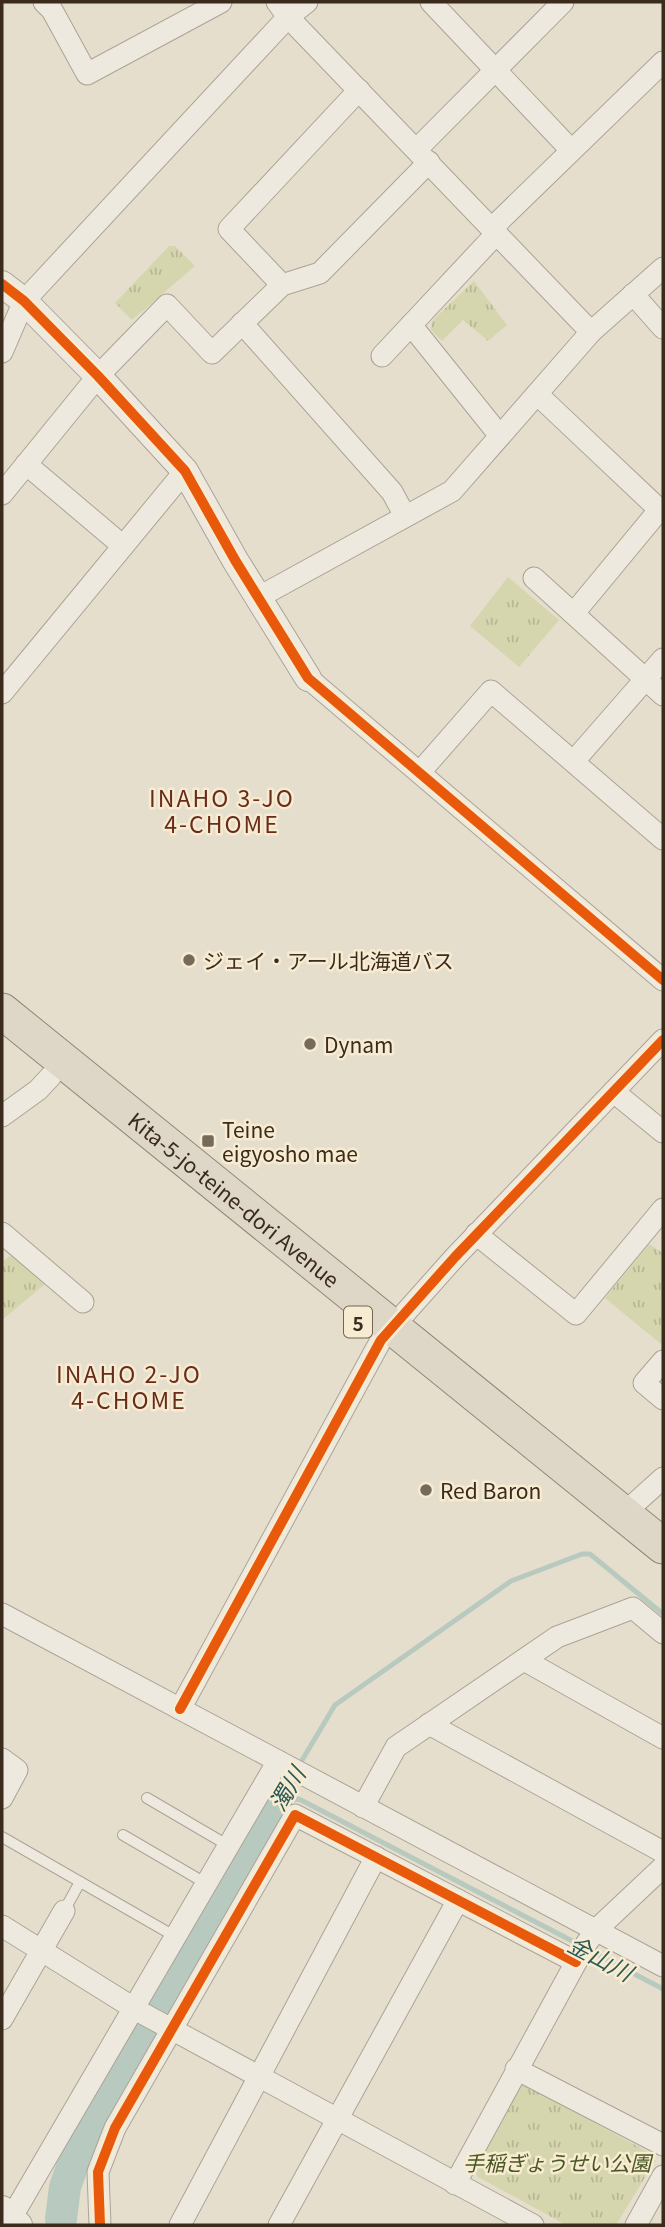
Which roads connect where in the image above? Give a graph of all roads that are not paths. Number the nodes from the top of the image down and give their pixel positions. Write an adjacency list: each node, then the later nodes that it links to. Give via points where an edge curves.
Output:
1 (44, 2): 2 (street, via 87,74)
2 (220, 2)
3 (307, 2): 6 (street)
4 (431, 2): 8 (street)
5 (563, 2): 8 (street)
6 (283, 10): 9 (street); 17 (street)
7 (663, 62): 10 (street)
8 (495, 71): 10 (street); 11 (street)
9 (359, 90): 11 (street); 15 (street, via 229,229)
10 (571, 150): 12 (street)
11 (423, 155): 12 (street); 15 (street, via 320,273)
12 (495, 230): 19 (street); 21 (street)
13 (663, 268): 16 (street)
14 (2, 285): 17 (street)
15 (282, 285): 18 (street)
16 (633, 295): 20 (street); 21 (street)
17 (24, 301): 22 (street); 24 (street)
18 (242, 323): 24 (street, via 212,353 167,305); 31 (street, via 392,492)
19 (411, 325): 23 (street); 26 (street)
20 (663, 328)
21 (592, 332): 25 (street)
22 (2, 352)
23 (382, 356)
24 (98, 376): 27 (street); 28 (street)
25 (537, 394): 26 (street); 30 (street)
26 (500, 436): 31 (street, via 452,491)
27 (26, 464): 29 (street); 32 (street)
28 (185, 471): 32 (street); 34 (street)
29 (2, 494)
30 (662, 511): 35 (street)
31 (405, 516): 34 (street)
32 (123, 545): 39 (street)
33 (534, 578): 35 (street)
34 (259, 597): 37 (street)
35 (574, 613): 38 (street)
36 (663, 659): 38 (street)
37 (309, 678): 42 (street)
38 (646, 679): 40 (street); 41 (street)
39 (2, 693)
40 (663, 695)
41 (574, 761): 42 (street, via 491,691); 43 (street)
42 (420, 772): 44 (street)
43 (663, 839)
44 (663, 980)
45 (2, 1011): 56 (highway, Kita-5-jo-teine-dori Avenue / 5)
46 (2, 1036): 48 (highway, Kita-5-jo-teine-dori Avenue / 5)
47 (663, 1040): 49 (street)
48 (51, 1076): 50 (street); 56 (highway, Kita-5-jo-teine-dori Avenue / 5)
49 (614, 1092): 51 (street); 53 (street)
50 (2, 1116)
51 (663, 1132)
52 (659, 1223): 53 (street, via 576,1314)
53 (477, 1234): 56 (street)
54 (4, 1239): 55 (street)
55 (83, 1302)
56 (386, 1333): 60 (highway, Kita-5-jo-teine-dori Avenue / 5); 62 (highway, Kita-5-jo-teine-dori Avenue / 5); 66 (street)
57 (663, 1361): 58 (street, via 644,1383)
58 (663, 1399)
59 (663, 1478): 60 (street)
60 (623, 1514): 61 (highway, Kita-5-jo-teine-dori Avenue / 5)
61 (663, 1546)
62 (663, 1570)
63 (2, 1614): 66 (street)
64 (663, 1633): 65 (street, via 633,1608 557,1637)
65 (524, 1660): 67 (street); 68 (street)
66 (180, 1709): 70 (street)
67 (429, 1724): 73 (street, via 396,1747); 77 (street)
68 (663, 1738)
69 (2, 1759): 71 (street, via 17,1770)
70 (284, 1764): 73 (street); 76 (street)
71 (2, 1798)
72 (147, 1798): 76 (lane)
73 (363, 1807): 86 (street)
74 (123, 1835): 81 (lane)
75 (2, 1836): 80 (lane)
76 (229, 1846): 81 (street)
77 (663, 1852)
78 (376, 1857): 82 (street); 91 (street, via 295,1815); 93 (street)
79 (663, 1867): 86 (street)
80 (80, 1882): 83 (lane); 85 (lane)
81 (207, 1884): 85 (street)
82 (458, 1900): 86 (street); 94 (street)
83 (64, 1911): 87 (street)
84 (2, 1926): 87 (street)
85 (176, 1937): 89 (street)
86 (584, 1948): 88 (street); 92 (street)
87 (42, 1952): 89 (street); 90 (street)
88 (663, 1966)
89 (137, 2010): 91 (street); 98 (street)
90 (2, 2019)
91 (167, 2026): 93 (street); 99 (street, via 98,2172)
92 (516, 2068): 95 (street); 97 (street)
93 (258, 2076): 94 (street); 100 (street)
94 (338, 2120): 97 (street); 101 (street)
95 (663, 2146)
96 (663, 2176): 103 (street)
97 (455, 2184): 102 (street)
98 (10, 2220)
99 (100, 2225)
100 (180, 2225)
101 (279, 2225)
102 (533, 2225)
103 (636, 2225)

